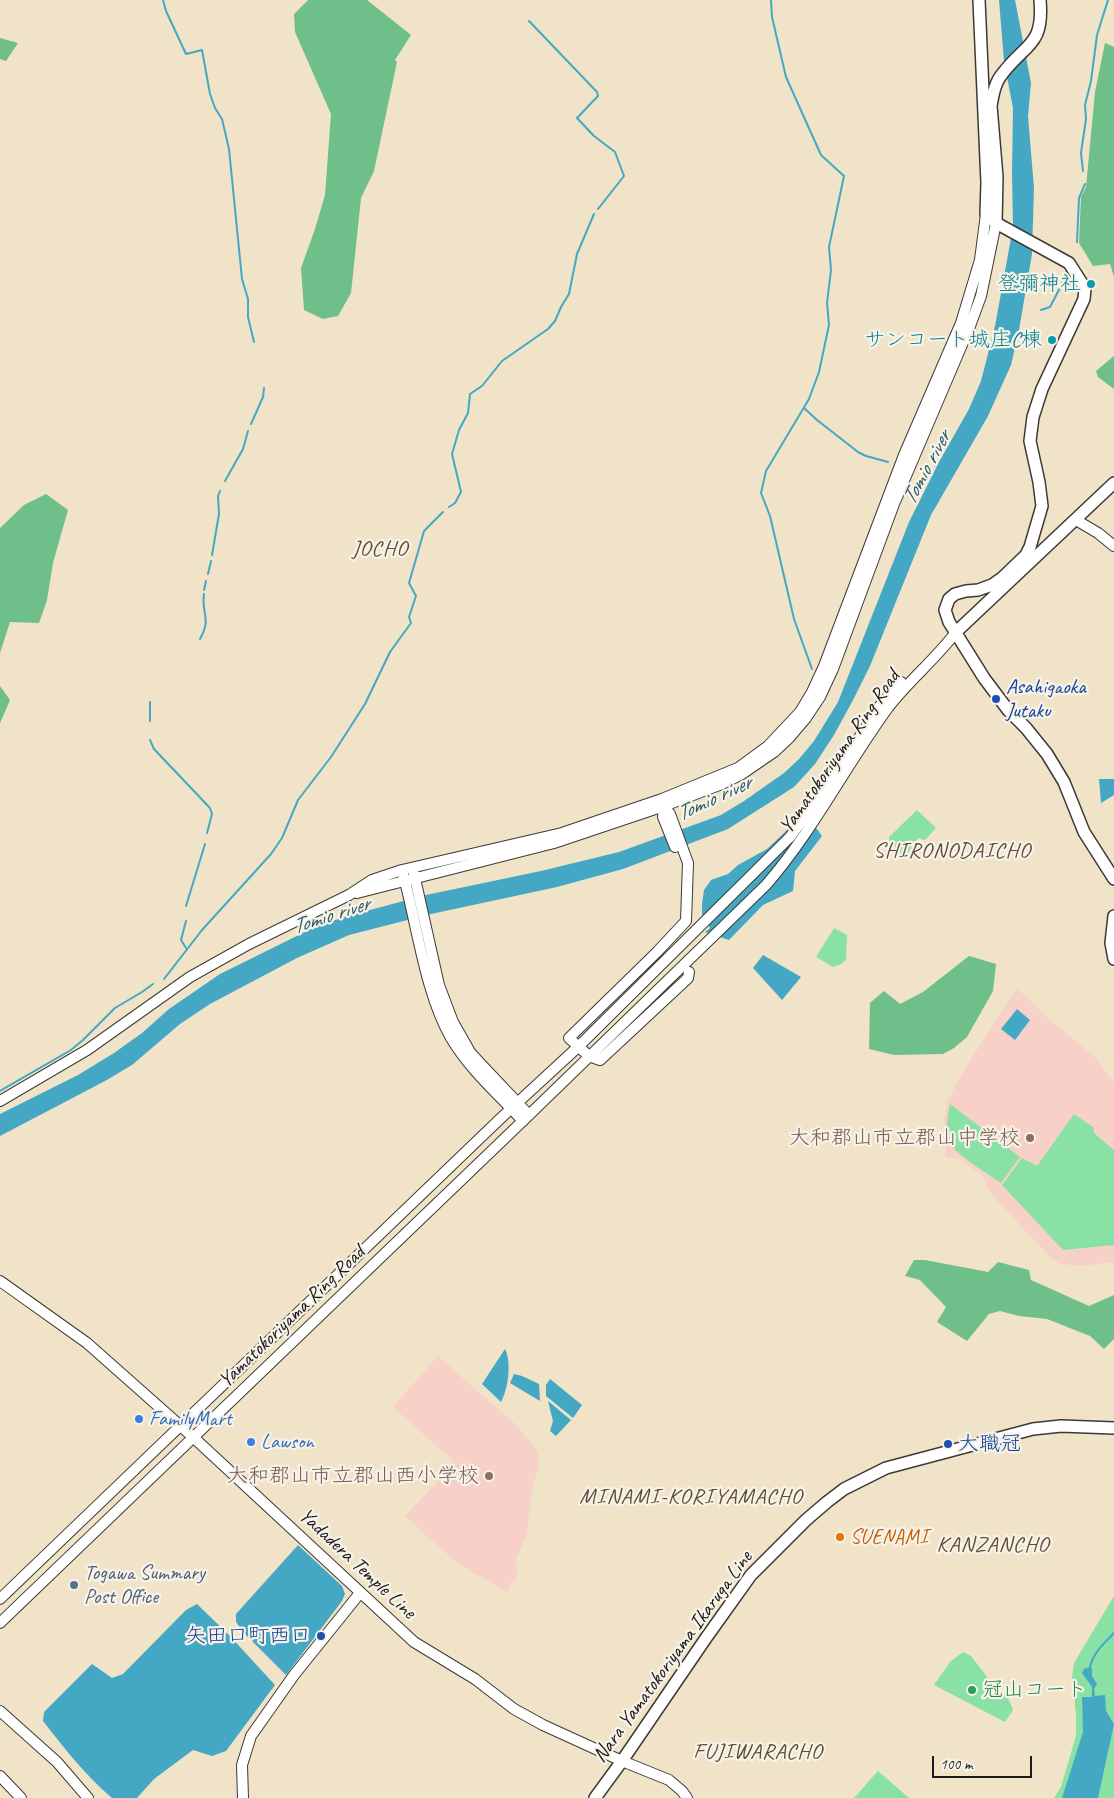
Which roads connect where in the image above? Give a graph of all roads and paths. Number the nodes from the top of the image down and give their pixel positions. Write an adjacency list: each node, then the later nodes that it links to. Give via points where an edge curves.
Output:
1 (979, 0): 3 (main road)
2 (1040, 0): 4 (main road, via 1042,16 1034,41 1003,72 991,106)
3 (986, 214): 4 (main road); 9 (main road, via 980,260 961,323 904,455 812,692 783,732 754,757)
4 (999, 224): 8 (main road, via 1069,263 1085,288 1084,299 1042,389 1033,417 1030,441 1042,506 1026,555 992,585 966,590 949,599 945,610); 9 (main road, via 970,326 898,495 820,696 789,738 758,764)
5 (1114, 484): 6 (main road)
6 (1076, 520): 7 (main road); 8 (main road)
7 (1114, 546)
8 (956, 632): 10 (main road, Yamatokoriyama Ring Road, via 895,699); 12 (main road, via 996,695 1047,754 1064,782 1084,832)
9 (665, 809): 11 (main road, via 562,832); 16 (main road, via 685,863 686,921 665,947 569,1038)
10 (814, 814): 16 (main road, Yamatokoriyama Ring Road); 17 (main road, Yamatokoriyama Ring Road, via 778,870 712,939)
11 (408, 874): 18 (main road, via 372,880 349,896 190,977 87,1050); 19 (main road, via 421,926 430,986 445,1026 473,1069)
12 (1114, 879)
13 (1114, 916): 14 (main road, via 1111,943)
14 (1114, 959)
15 (682, 964): 17 (main road, via 688,978 600,1060)
16 (579, 1046): 17 (main road); 19 (main road, Yamatokoriyama Ring Road)
17 (589, 1056): 20 (main road, Yamatokoriyama Ring Road)
18 (0, 1101)
19 (514, 1105): 20 (main road); 22 (main road, Yamatokoriyama Ring Road)
20 (526, 1118): 24 (main road, Yamatokoriyama Ring Road)
21 (0, 1281): 22 (main road, Yadadera Temple Line, via 88,1343)
22 (180, 1425): 24 (main road, Yadadera Temple Line); 26 (main road, Yamatokoriyama Ring Road)
23 (1114, 1428): 29 (main road, Nara Yamatokoriyama Ikaruga Line, via 1061,1426 1033,1429 886,1468 844,1489 806,1520 752,1574)
24 (193, 1437): 25 (main road, Yadadera Temple Line); 27 (main road, Yamatokoriyama Ring Road)
25 (360, 1593): 29 (main road, Yadadera Temple Line, via 414,1642 475,1679 514,1709); 33 (main road, via 294,1675 251,1736 242,1765)
26 (0, 1599)
27 (0, 1623)
28 (0, 1711): 32 (main road, via 57,1762)
29 (622, 1761): 34 (main road, Nara Yamatokoriyama Ikaruga Line); 35 (main road, Yadadera Temple Line, via 669,1780)
30 (0, 1776): 31 (main road)
31 (21, 1798)
32 (87, 1798)
33 (243, 1798)
34 (595, 1798)
35 (687, 1798)

